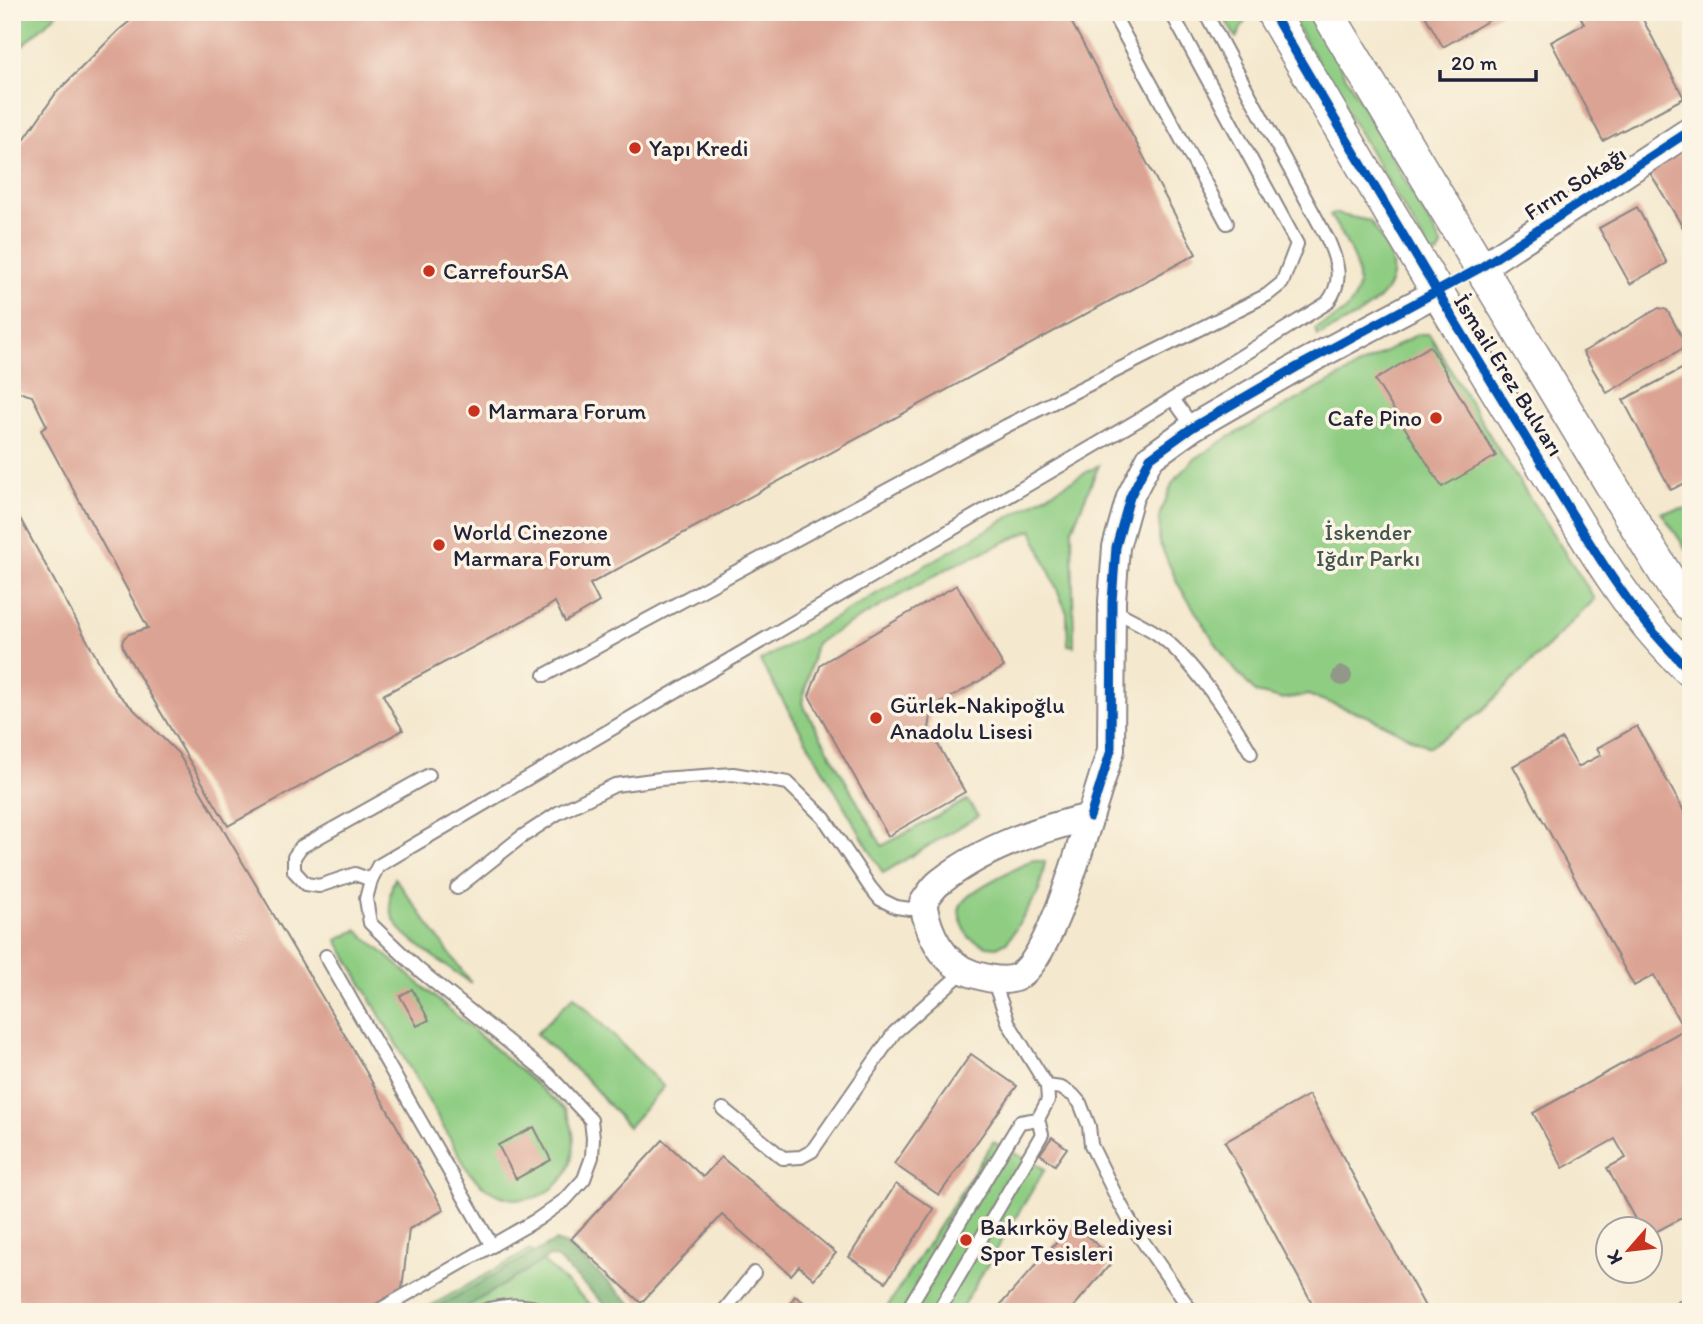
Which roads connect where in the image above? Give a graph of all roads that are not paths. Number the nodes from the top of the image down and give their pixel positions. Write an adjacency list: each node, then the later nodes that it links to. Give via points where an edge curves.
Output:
1 (1112, 12): 7 (lane)
2 (1171, 12): 15 (lane, via 1297,244 1282,284 1006,426)
3 (1205, 12): 10 (lane, via 1328,240 1339,280 1327,303)
4 (1272, 12): 9 (street, İsmail Erez Bulvarı)
5 (1327, 12): 8 (street, İsmail Erez Bulvarı)
6 (1691, 130): 8 (street, Fırın Sokağı)
7 (1227, 223)
8 (1480, 268): 9 (street); 12 (street, İsmail Erez Bulvarı, via 1653,554)
9 (1436, 293): 11 (street); 14 (street, İsmail Erez Bulvarı, via 1625,594 1665,647)
10 (1172, 399): 11 (lane); 19 (lane, via 378,866)
11 (1193, 427): 13 (street, via 1150,458 1130,498 1116,547)
12 (1691, 607)
13 (1112, 609): 16 (lane, via 1157,634 1182,657 1230,717); 18 (street, via 1111,750)
14 (1691, 671)
15 (545, 675)
16 (1251, 754)
17 (429, 775): 19 (lane, via 301,847 294,857 293,871 306,884 319,886 355,874)
18 (1090, 817): 21 (street, via 1053,825 993,849 938,883); 24 (street, via 1041,952 1017,978)
19 (370, 880): 28 (lane, via 366,899 370,923 418,969 548,1074 591,1120 592,1157 584,1179 566,1199)
20 (457, 888): 21 (lane, via 558,813 615,785 733,774 788,783 824,818 880,898 910,909)
21 (923, 903): 23 (street, via 928,928 943,953)
22 (326, 956): 28 (lane)
23 (964, 971): 24 (street); 26 (lane, via 894,1033 812,1151 783,1158)
24 (993, 980): 25 (lane, via 1009,1024)
25 (1047, 1086): 27 (lane, via 1048,1100); 37 (lane, via 1061,1088 1080,1103 1091,1145 1117,1198)
26 (723, 1110)
27 (1038, 1119): 35 (lane, via 1020,1122); 36 (lane, via 1042,1133)
28 (492, 1246): 31 (lane)
29 (754, 1273): 34 (lane)
30 (1691, 1302): 38 (lane)
31 (376, 1312)
32 (479, 1312): 33 (lane, via 507,1305)
33 (546, 1312)
34 (723, 1312)
35 (906, 1312)
36 (938, 1312)
37 (1192, 1312)
38 (1675, 1312)

